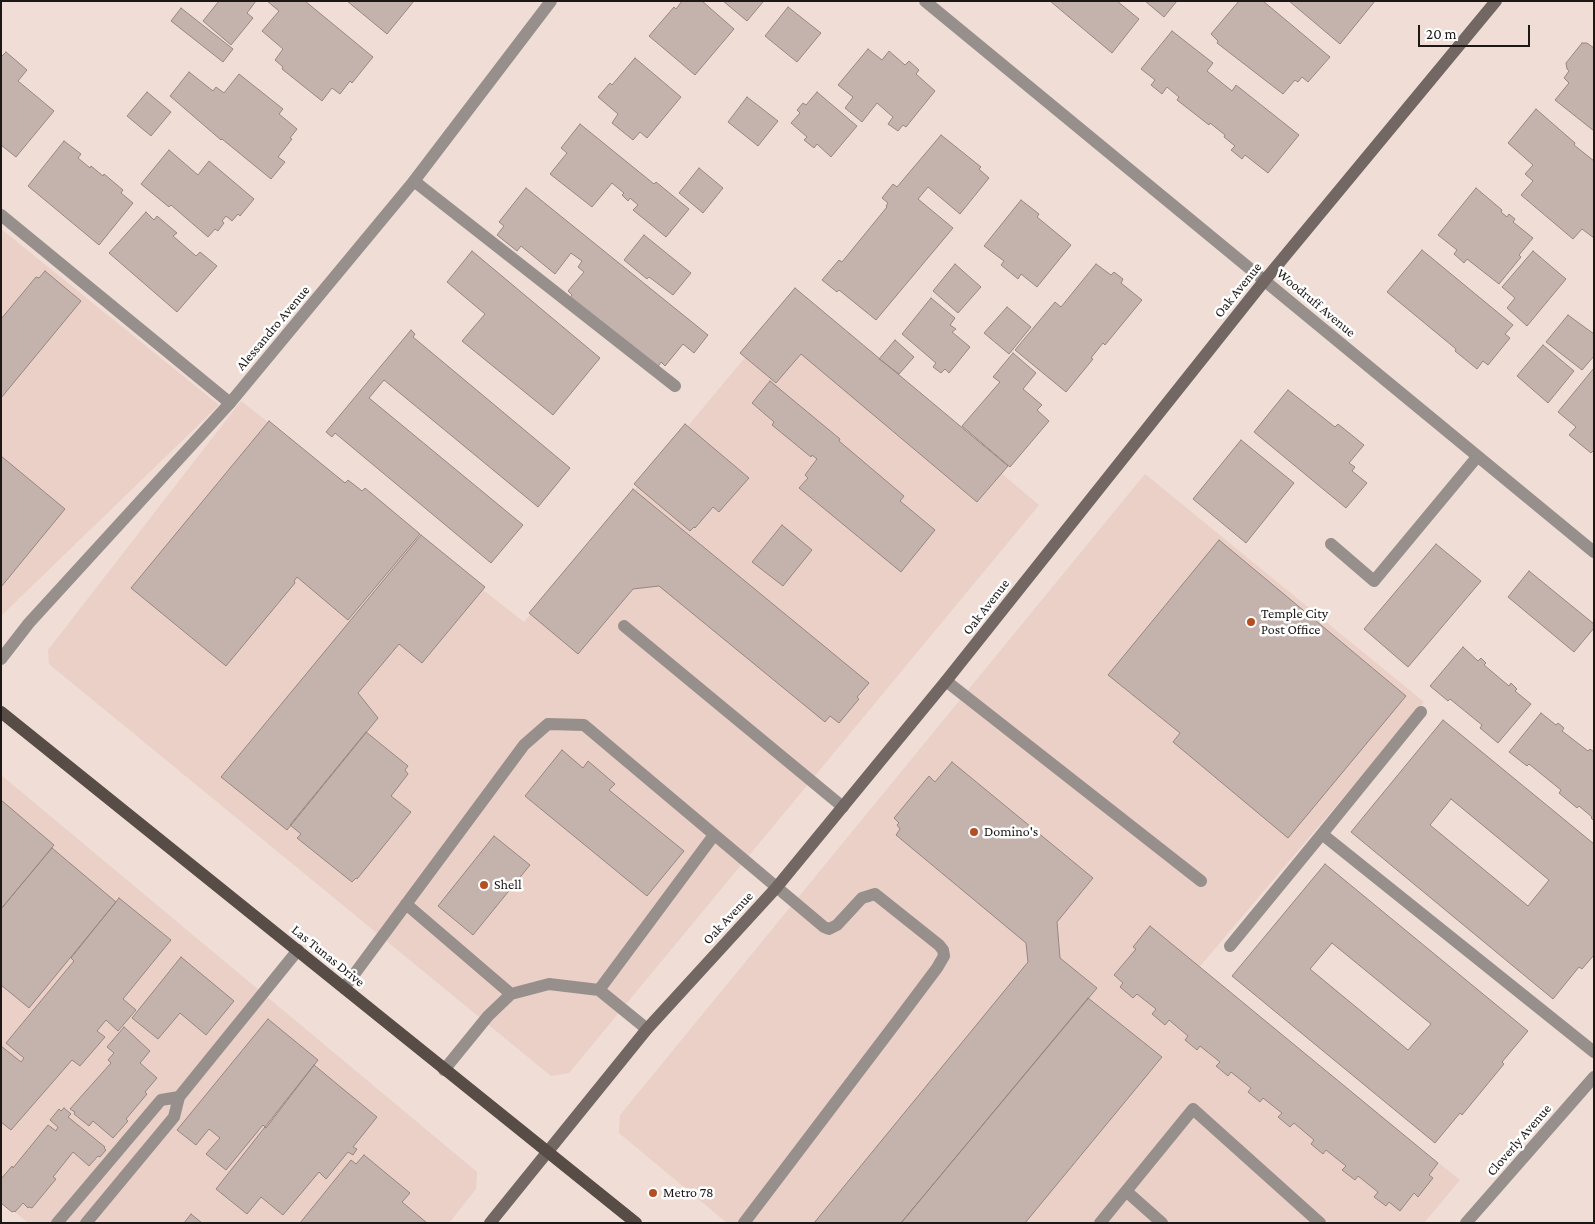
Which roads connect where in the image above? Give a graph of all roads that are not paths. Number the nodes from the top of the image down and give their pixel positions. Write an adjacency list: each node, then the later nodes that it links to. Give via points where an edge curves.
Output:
1 (551, 1): 4 (street, Alessandro Avenue)
2 (925, 1): 6 (street, Woodruff Avenue)
3 (1496, 1): 6 (street, Oak Avenue)
4 (414, 180): 7 (street); 8 (street, Alessandro Avenue)
5 (1, 215): 8 (street)
6 (1265, 280): 9 (street, Woodruff Avenue); 14 (street, Oak Avenue)
7 (676, 386)
8 (230, 403): 13 (street, Alessandro Avenue, via 29,623)
9 (1477, 457): 10 (street, via 1374,581); 11 (street, Woodruff Avenue)
10 (1331, 544)
11 (1594, 552)
12 (624, 626): 17 (street)
13 (1, 660)
14 (946, 681): 17 (street, Oak Avenue); 20 (street)
15 (1, 712): 24 (main road, Las Tunas Drive)
16 (1421, 712): 19 (street)
17 (843, 807): 21 (street, Oak Avenue)
18 (714, 834): 21 (street); 22 (street, via 584,725 548,724 524,744); 26 (street)
19 (1322, 834): 23 (street); 29 (street)
20 (1201, 881)
21 (776, 888): 28 (street, Oak Avenue); 39 (street, via 828,929 837,925 862,898 875,894 939,945 944,956)
22 (406, 904): 25 (street); 27 (street)
23 (1230, 946)
24 (298, 950): 25 (main road, Las Tunas Drive); 32 (street)
25 (344, 988): 30 (main road, Las Tunas Drive)
26 (599, 990): 27 (street, via 549,984); 28 (street)
27 (511, 994): 30 (street, via 488,1016)
28 (647, 1029): 33 (street, Oak Avenue)
29 (1594, 1052)
30 (444, 1070): 33 (main road, Las Tunas Drive)
31 (1594, 1077): 43 (street, Cloverly Avenue)
32 (179, 1097): 35 (street, via 161,1100); 36 (street, via 174,1117)
33 (548, 1151): 37 (street, Oak Avenue); 38 (main road, Las Tunas Drive)
34 (1126, 1191): 40 (street); 41 (street); 42 (street, via 1194,1109)
35 (57, 1223)
36 (86, 1223)
37 (490, 1223)
38 (636, 1223)
39 (744, 1223)
40 (1100, 1223)
41 (1162, 1223)
42 (1320, 1223)
43 (1466, 1223)

